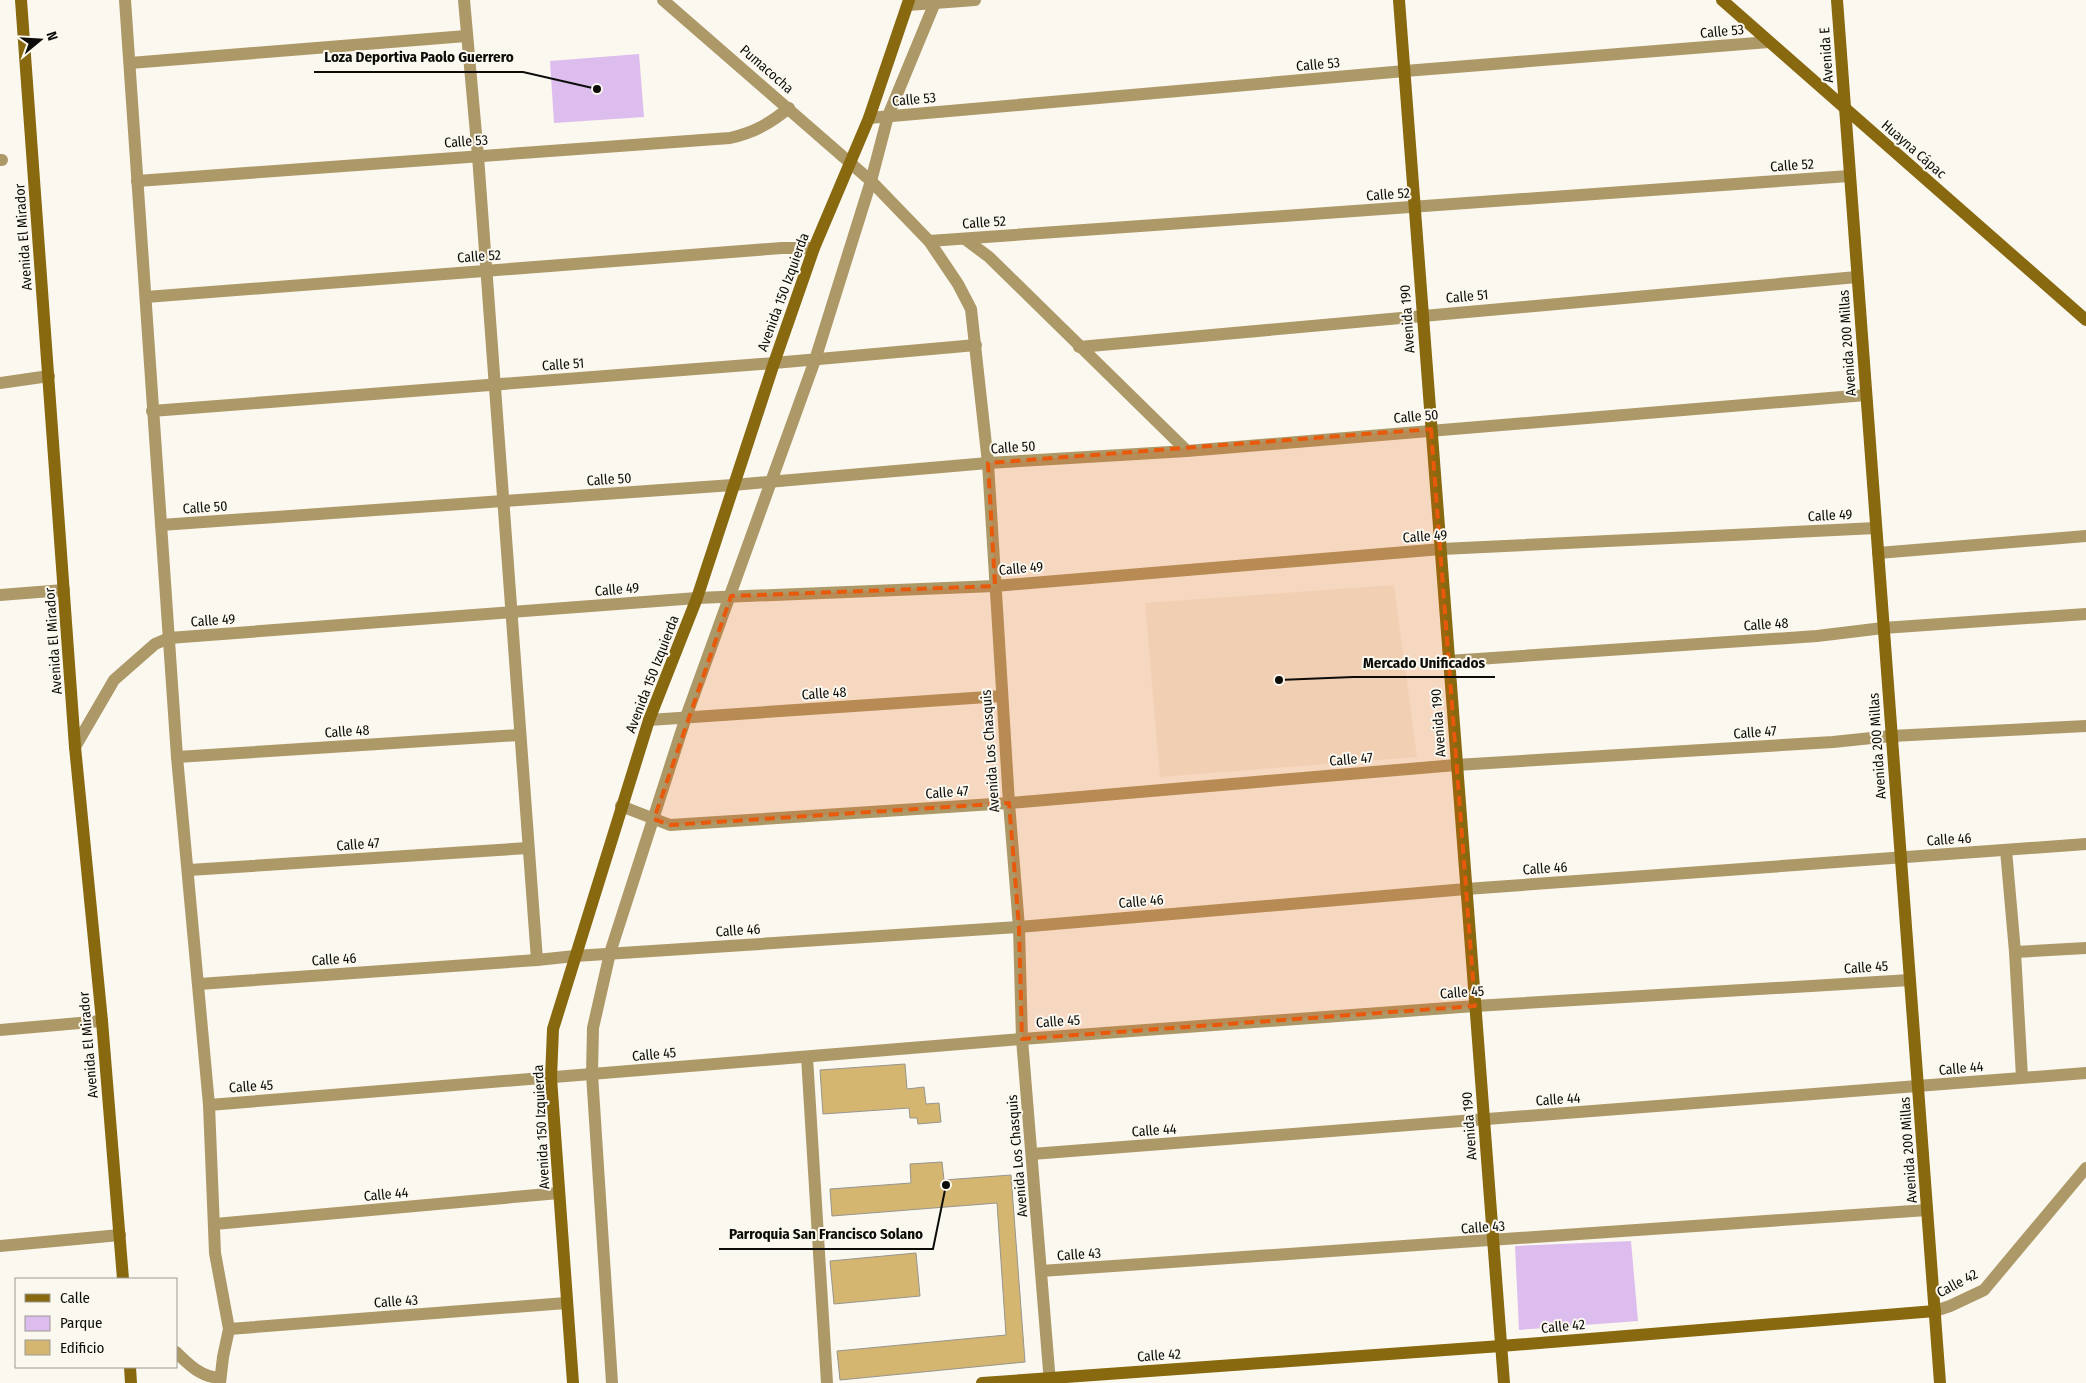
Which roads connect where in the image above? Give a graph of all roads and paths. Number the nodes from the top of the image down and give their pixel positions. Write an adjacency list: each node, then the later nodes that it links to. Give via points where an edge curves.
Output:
1 (21, 0): 37 (street, Avenida El Mirador)
2 (125, 0): 13 (street)
3 (464, 0): 11 (street)
4 (664, 0): 15 (street, Pumacocha)
5 (975, 0): 9 (street)
6 (1399, 0): 14 (street, Avenida 190)
7 (1722, 0): 12 (street, Huayna Cápac)
8 (1837, 0): 16 (street, Avenida E)
9 (935, 1): 10 (street); 17 (street)
10 (908, 2): 18 (street, Avenida 150 Izquierda)
11 (466, 36): 13 (street); 19 (street)
12 (1769, 42): 14 (street, Calle 53); 16 (street, Huayna Cápac)
13 (130, 63): 22 (street)
14 (1405, 72): 17 (street, Calle 53); 24 (street, Avenida 190)
15 (789, 108): 19 (street, Calle 53, via 768,125 730,138); 20 (street, Pumacocha)
16 (1844, 108): 21 (street, Avenida 200 Millas); 32 (street, Huayna Cápac)
17 (888, 116): 18 (street, Calle 53); 23 (street)
18 (869, 118): 20 (street, Avenida 150 Izquierda)
19 (478, 156): 22 (street, Calle 53); 28 (street)
20 (851, 161): 23 (street, Avenida Los Chasquis); 27 (street, Avenida 150 Izquierda)
21 (1849, 176): 24 (street, Calle 52); 29 (street, Avenida 200 Millas)
22 (137, 181): 30 (street)
23 (872, 181): 26 (street, Avenida Los Chasquis); 35 (street)
24 (1414, 207): 25 (street, Calle 52); 31 (street, Avenida 190)
25 (965, 238): 26 (street, Calle 52); 34 (street, via 989,257)
26 (929, 241): 33 (street, Avenida Los Chasquis, via 971,309)
27 (814, 248): 28 (street, Calle 52); 36 (street, Avenida 150 Izquierda)
28 (486, 270): 30 (street, Calle 52); 39 (street)
29 (1857, 277): 31 (street, Calle 51); 40 (street, Avenida 200 Millas)
30 (146, 297): 41 (street)
31 (1422, 315): 34 (street, Calle 51); 42 (street, Avenida 190)
32 (2086, 320)
33 (976, 346): 35 (street, Calle 51); 44 (street, Avenida Los Chasquis)
34 (1080, 347): 43 (street)
35 (815, 360): 36 (street, Calle 51); 45 (street)
36 (774, 363): 39 (street, Calle 51); 46 (street, Avenida 150 Izquierda)
37 (48, 376): 38 (street); 54 (street, Avenida El Mirador)
38 (0, 382)
39 (494, 385): 41 (street, Calle 51); 47 (street)
40 (1866, 395): 42 (street, Calle 50); 49 (street, Avenida 200 Millas)
41 (152, 411): 48 (street)
42 (1431, 430): 43 (street, Calle 50); 51 (street, Avenida 190)
43 (1187, 451): 44 (street, Calle 50)
44 (988, 463): 45 (street, Calle 50); 53 (street, Avenida Los Chasquis)
45 (772, 482): 46 (street, Calle 50); 56 (street)
46 (733, 485): 47 (street, Calle 50); 57 (street, Avenida 150 Izquierda)
47 (503, 502): 48 (street, Calle 50); 58 (street)
48 (161, 526): 61 (street)
49 (1876, 528): 51 (street, Calle 49); 52 (street, Avenida 200 Millas)
50 (2086, 536): 52 (street)
51 (1442, 549): 53 (street, Calle 49); 62 (street, Avenida 190)
52 (1878, 553): 60 (street, Avenida 200 Millas)
53 (995, 586): 56 (street, Calle 49); 63 (street, Avenida Los Chasquis)
54 (64, 590): 55 (street); 69 (street, Avenida El Mirador)
55 (0, 595)
56 (731, 596): 57 (street, Calle 49); 64 (street)
57 (697, 598): 58 (street, Calle 49); 65 (street, Avenida 150 Izquierda)
58 (511, 613): 61 (street, Calle 49); 67 (street)
59 (2086, 614): 60 (street, Calle 48)
60 (1883, 628): 62 (street, Calle 48, via 1817,636); 68 (street, Avenida 200 Millas)
61 (169, 638): 69 (street, via 155,644 114,680); 70 (street)
62 (1448, 661): 71 (street, Avenida 190)
63 (1002, 696): 64 (street, Calle 48); 72 (street, Avenida Los Chasquis)
64 (686, 717): 65 (street, Calle 48); 74 (street)
65 (649, 720): 73 (street, Avenida 150 Izquierda)
66 (2086, 726): 68 (street, Calle 47)
67 (519, 735): 70 (street, Calle 48); 76 (street)
68 (1892, 736): 71 (street, Calle 47); 78 (street, Avenida 200 Millas)
69 (75, 748): 90 (street, Avenida El Mirador)
70 (177, 757): 79 (street)
71 (1456, 765): 72 (street, Calle 47); 80 (street, Avenida 190)
72 (1008, 803): 74 (street, Calle 47, via 670,825); 81 (street, Avenida Los Chasquis)
73 (621, 806): 74 (street, Calle 47); 85 (street, Avenida 150 Izquierda)
74 (654, 819): 84 (street)
75 (2086, 844): 77 (street, Calle 46)
76 (528, 848): 79 (street, Calle 47); 86 (street)
77 (2006, 850): 78 (street, Calle 46); 83 (street)
78 (1901, 858): 80 (street, Calle 46); 87 (street, Avenida 200 Millas)
79 (189, 870): 88 (street)
80 (1466, 889): 81 (street, Calle 46); 89 (street, Avenida 190)
81 (1019, 927): 84 (street, Calle 46); 92 (street, Avenida Los Chasquis)
82 (2086, 948): 83 (street)
83 (2015, 952): 97 (street)
84 (610, 953): 85 (street, Calle 46); 95 (street, via 593,1028)
85 (575, 956): 86 (street, Calle 46); 96 (street, Avenida 150 Izquierda, via 553,1028)
86 (537, 960): 88 (street, Calle 46)
87 (1910, 980): 89 (street, Calle 45); 98 (street, Avenida 200 Millas)
88 (199, 984): 99 (street)
89 (1475, 1006): 92 (street, Calle 45); 100 (street, Avenida 190)
90 (102, 1021): 91 (street); 106 (street, Avenida El Mirador)
91 (0, 1030)
92 (1022, 1039): 93 (street, Calle 45); 101 (street, Avenida Los Chasquis)
93 (807, 1057): 95 (street, Calle 45); 122 (street)
94 (2086, 1073): 97 (street, Calle 44)
95 (592, 1074): 96 (street, Calle 45); 121 (street)
96 (550, 1078): 99 (street, Calle 45); 103 (street, Avenida 150 Izquierda)
97 (2022, 1078): 98 (street, Calle 44)
98 (1918, 1086): 100 (street, Calle 44); 104 (street, Avenida 200 Millas)
99 (209, 1105): 105 (street)
100 (1483, 1120): 101 (street, Calle 44); 107 (street, Avenida 190)
101 (1032, 1154): 109 (street, Avenida Los Chasquis)
102 (2086, 1168): 112 (street, Calle 42, via 1984,1290)
103 (559, 1194): 105 (street, Calle 44); 111 (street, Avenida 150 Izquierda)
104 (1927, 1210): 107 (street, Calle 43); 112 (street, Avenida 200 Millas)
105 (215, 1224): 113 (street, via 215,1253)
106 (120, 1235): 108 (street); 110 (street, Avenida El Mirador)
107 (1493, 1241): 109 (street, Calle 43); 114 (street, Avenida 190)
108 (0, 1246)
109 (1041, 1271): 118 (street, Avenida Los Chasquis)
110 (124, 1278)
111 (566, 1303): 113 (street, Calle 43); 120 (street, Avenida 150 Izquierda)
112 (1935, 1311): 114 (street, Calle 42); 125 (street, Avenida 200 Millas)
113 (229, 1330): 117 (street)
114 (1501, 1346): 118 (street, Calle 42); 124 (street, Avenida 190)
115 (178, 1354): 117 (street, via 201,1373)
116 (130, 1368): 119 (street)
117 (220, 1381)
118 (1050, 1381): 123 (street, Calle 42)
119 (131, 1383)
120 (573, 1383)
121 (612, 1383)
122 (827, 1383)
123 (982, 1383)
124 (1504, 1383)
125 (1940, 1383)

